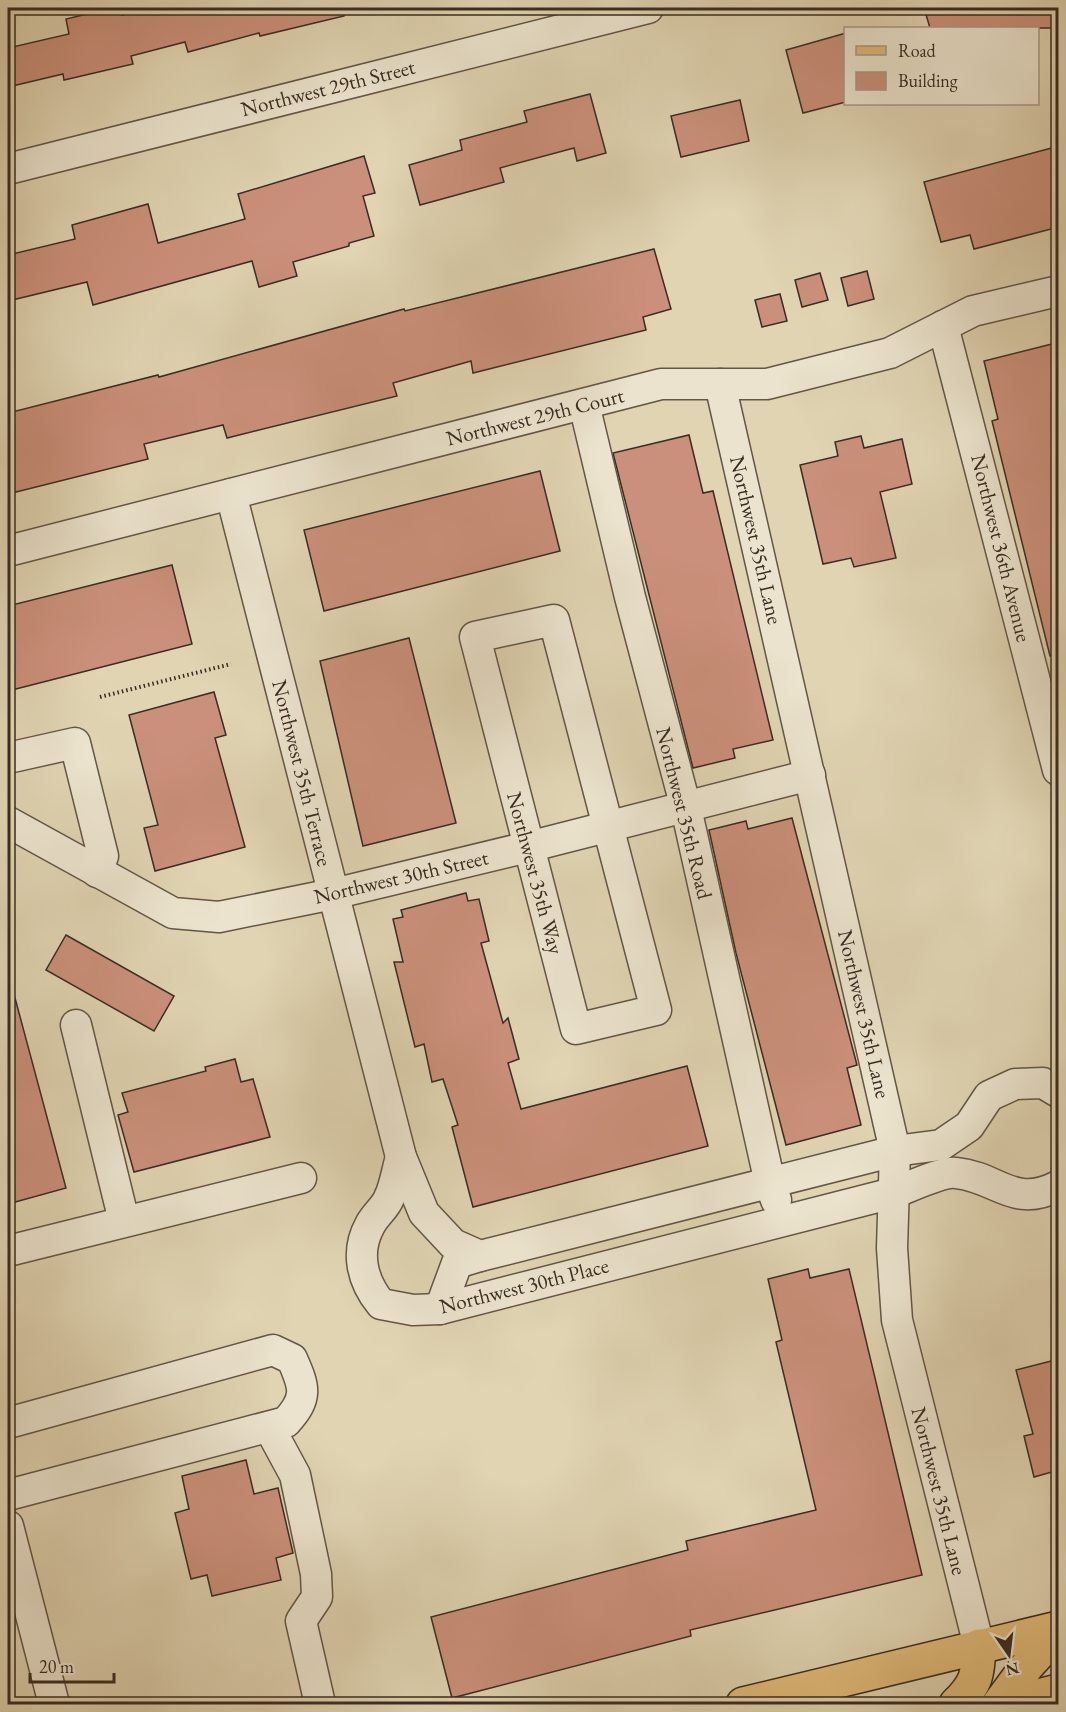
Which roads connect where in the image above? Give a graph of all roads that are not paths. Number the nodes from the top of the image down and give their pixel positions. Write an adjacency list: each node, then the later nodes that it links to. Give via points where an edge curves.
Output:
1 (630, 10): 2 (street, Northwest 29th Street)
2 (8, 169)
3 (1059, 291): 4 (street, Northwest 29th Court, via 973,311)
4 (943, 326): 5 (street, Northwest 29th Court, via 890,353 767,384); 9 (street, Northwest 36th Avenue)
5 (720, 384): 6 (street, Northwest 29th Court, via 661,384); 12 (street, Northwest 35th Lane)
6 (584, 404): 7 (street, Northwest 29th Court); 13 (street, Northwest 35th Road, via 638,631)
7 (231, 494): 8 (street, Northwest 29th Court); 18 (street, Northwest 35th Terrace)
8 (8, 551)
9 (1052, 716): 11 (street, Northwest 36th Avenue)
10 (8, 758): 17 (street, via 75,744 103,856)
11 (1059, 770)
12 (810, 775): 13 (street, Northwest 30th Street); 21 (street, Northwest 35th Lane)
13 (686, 808): 15 (street, Northwest 30th Street); 24 (street, Northwest 35th Road)
14 (8, 822): 17 (street, Northwest 30th Street)
15 (607, 827): 16 (street, Northwest 30th Street); 16 (street, Northwest 35th Way, via 656,1010 576,1029); 16 (street, Northwest 35th Way, via 554,620 475,638)
16 (528, 847): 18 (street, Northwest 30th Street)
17 (97, 872): 18 (street, Northwest 30th Street, via 173,913 219,917)
18 (333, 894): 22 (street, Northwest 35th Terrace)
19 (76, 1025): 27 (street)
20 (1059, 1092): 21 (street, Northwest 30th Place, via 1043,1083 1015,1084 989,1096 969,1126 941,1145)
21 (895, 1151): 24 (street, Northwest 30th Place); 26 (street, Northwest 35th Lane)
22 (401, 1157): 30 (street, Northwest 30th Place, via 424,1213 453,1244); 31 (street, Northwest 30th Place, via 389,1199 370,1224 362,1244 367,1287 381,1304 413,1310)
23 (301, 1178): 27 (street)
24 (770, 1183): 28 (street, Northwest 35th Road); 30 (street, Northwest 30th Place)
25 (1059, 1186): 26 (street, Northwest 30th Place, via 1041,1195 1018,1194 953,1172)
26 (893, 1193): 28 (street, Northwest 30th Place); 39 (street, Northwest 35th Lane, via 891,1248 897,1320)
27 (124, 1221): 29 (street)
28 (784, 1221): 31 (street, Northwest 30th Place)
29 (8, 1251)
30 (480, 1256): 31 (street, via 457,1263)
31 (440, 1309)
32 (8, 1423): 33 (street, via 273,1350 292,1359 303,1382 301,1406 286,1422)
33 (269, 1427): 34 (street); 41 (street, via 295,1475 316,1575 316,1598 301,1621)
34 (8, 1494)
35 (8, 1526): 36 (street)
36 (12, 1564): 37 (street)
37 (16, 1594): 40 (street)
38 (1059, 1630): 39 (main road); 44 (main road)
39 (979, 1646): 42 (main road); 43 (main road, via 977,1677)
40 (54, 1704)
41 (320, 1704)
42 (743, 1704)
43 (956, 1704)
44 (999, 1704)

